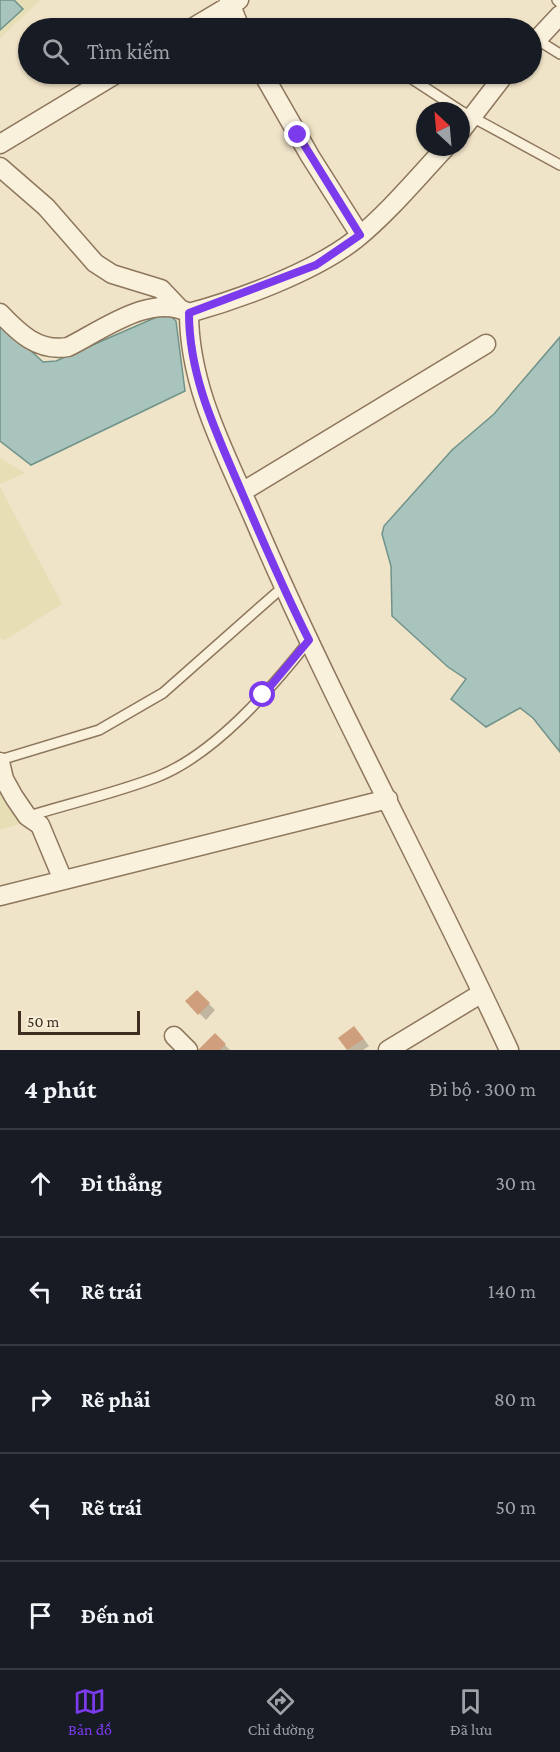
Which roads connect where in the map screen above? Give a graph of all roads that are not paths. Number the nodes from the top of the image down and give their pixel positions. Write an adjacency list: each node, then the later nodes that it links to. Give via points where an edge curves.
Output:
1 (233, 2): 3 (street); 4 (street)
2 (560, 15): 5 (street)
3 (208, 18)
4 (237, 18)
5 (542, 34)
6 (542, 46): 7 (lane)
7 (560, 54)
8 (97, 84): 15 (street)
9 (269, 84): 19 (street)
10 (419, 84): 12 (lane)
11 (495, 84): 13 (street)
12 (442, 102)
13 (470, 111)
14 (470, 121): 17 (lane)
15 (0, 144)
16 (437, 156): 19 (street)
17 (560, 165)
18 (0, 167): 20 (street, via 46,207 95,263 112,274 161,289)
19 (360, 235): 20 (street, via 316,265)
20 (184, 310): 21 (street, via 160,307 136,313 68,347 56,349 38,345 15,330); 23 (street, via 203,402)
21 (0, 313)
22 (486, 344): 23 (street)
23 (242, 492): 24 (street)
24 (283, 587): 25 (street); 26 (lane, via 163,693 99,730)
25 (309, 640): 27 (street); 28 (lane, via 274,684 201,752 157,777)
26 (0, 761): 28 (street, via 4,780)
27 (388, 799): 29 (street); 31 (street)
28 (27, 816): 29 (street, via 40,825)
29 (63, 880): 30 (street)
30 (0, 896)
31 (483, 993): 34 (street); 35 (street)
32 (174, 1036): 33 (street)
33 (188, 1050)
34 (388, 1050)
35 (508, 1050)

